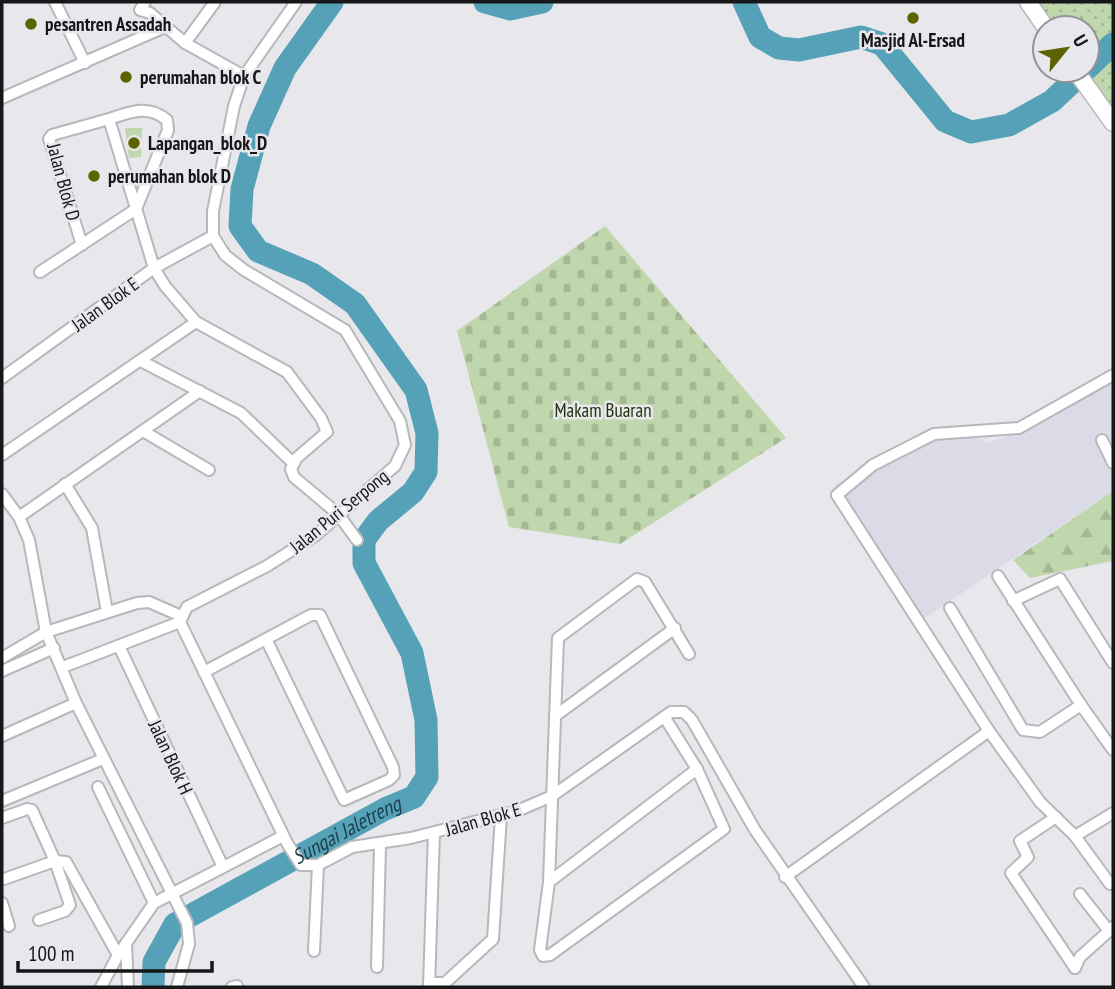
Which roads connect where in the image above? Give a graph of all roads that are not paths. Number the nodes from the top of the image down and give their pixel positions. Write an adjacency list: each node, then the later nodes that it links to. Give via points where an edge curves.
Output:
1 (55, 2): 7 (street)
2 (145, 2): 5 (street, via 140,10)
3 (215, 2): 6 (street)
4 (296, 2): 8 (street)
5 (165, 27): 6 (street); 7 (street)
6 (185, 43): 8 (street)
7 (85, 63): 10 (street)
8 (244, 76): 14 (street, via 213,211)
9 (1085, 84): 12 (main road)
10 (2, 98)
11 (109, 118): 13 (street); 13 (street, via 152,110 167,120 168,130); 15 (street, Jalan Blok D, via 49,139)
12 (1111, 119)
13 (136, 209): 15 (street); 16 (street)
14 (213, 236): 16 (street, Jalan Blok E); 31 (street, Jalan Puri Serpong, via 225,255 244,270 345,330 402,427 404,445 395,466)
15 (82, 245): 17 (street)
16 (154, 268): 18 (street); 21 (street, Jalan Blok E)
17 (40, 272)
18 (196, 322): 19 (street); 26 (street, via 287,372 326,427 323,438)
19 (141, 362): 22 (street); 25 (street)
20 (1113, 375): 54 (street, via 1019,428 934,434 873,465 838,491 838,498)
21 (2, 378)
22 (200, 391): 23 (street); 26 (street, via 241,413 289,461)
23 (142, 431): 28 (street); 29 (street)
24 (1102, 440): 27 (street)
25 (2, 455)
26 (295, 461): 31 (street, via 294,477)
27 (1113, 463)
28 (209, 470)
29 (65, 484): 32 (street); 37 (street, via 92,528)
30 (2, 495): 32 (street)
31 (338, 514): 33 (street); 38 (street, Jalan Puri Serpong, via 267,566 187,607)
32 (19, 517): 40 (street, via 32,550)
33 (357, 540)
34 (998, 576): 35 (street)
35 (1013, 600): 46 (street, via 1060,579); 51 (street)
36 (950, 608): 51 (street, via 1023,730 1040,732)
37 (107, 612): 38 (street, via 149,602); 40 (street)
38 (181, 619): 42 (street); 49 (street)
39 (675, 628): 44 (street); 52 (street); 52 (street, via 645,582 634,580 558,638)
40 (46, 632): 43 (street); 45 (street)
41 (267, 641): 41 (street, via 344,800 389,780 394,773 325,620 315,614); 49 (street)
42 (119, 646): 47 (street); 72 (street, Jalan Blok H)
43 (54, 648): 47 (street); 48 (street)
44 (690, 654)
45 (2, 658)
46 (1113, 663)
47 (64, 667): 50 (street)
48 (2, 671)
49 (204, 672): 68 (street)
50 (76, 703): 55 (street); 57 (street)
51 (1081, 705): 56 (street)
52 (555, 716): 60 (street)
53 (665, 718): 58 (street); 60 (street, Jalan Blok E); 73 (street, Jalan Blok E, via 677,711 692,720)
54 (989, 731): 64 (street); 73 (street)
55 (2, 736)
56 (1113, 750)
57 (103, 759): 61 (street); 78 (street)
58 (696, 769): 75 (street); 75 (street, via 724,829 546,957 540,950)
59 (98, 787): 80 (street)
60 (552, 796): 63 (street, Jalan Blok E); 75 (street)
61 (2, 801)
62 (1113, 813): 67 (street)
63 (501, 816): 66 (street, Jalan Blok E); 88 (street, via 493,939 445,984)
64 (1056, 817): 67 (street); 83 (street, via 1020,841 1028,856 1011,873 1075,968 1080,957)
65 (2, 818): 70 (street, via 32,810)
66 (434, 833): 69 (street, Jalan Blok E); 88 (street)
67 (1075, 836): 76 (street)
68 (285, 839): 71 (street, via 301,864); 72 (street)
69 (380, 845): 71 (street, Jalan Blok E, via 345,849); 87 (street)
70 (55, 860): 74 (street); 81 (street, via 70,905); 86 (street, via 66,862)
71 (318, 865): 85 (street)
72 (223, 867): 78 (street)
73 (785, 877): 92 (street)
74 (4, 879)
75 (549, 881)
76 (1110, 884)
77 (1080, 894): 83 (street)
78 (174, 898): 80 (street); 91 (street, via 187,923 189,944)
79 (2, 903): 82 (street)
80 (154, 903): 84 (street)
81 (39, 920)
82 (9, 926)
83 (1111, 929)
84 (126, 943): 86 (street); 90 (street)
85 (314, 951)
86 (118, 954): 89 (street)
87 (377, 967)
88 (429, 985)
89 (101, 987)
90 (128, 987)
91 (177, 987)
92 (864, 987)

